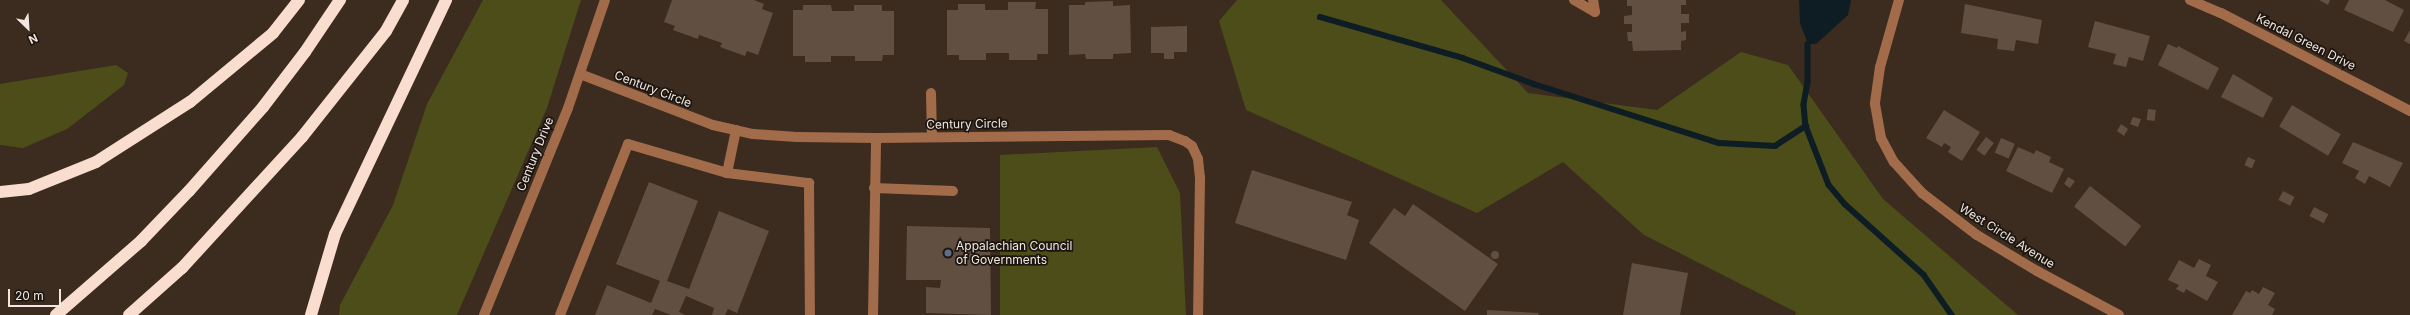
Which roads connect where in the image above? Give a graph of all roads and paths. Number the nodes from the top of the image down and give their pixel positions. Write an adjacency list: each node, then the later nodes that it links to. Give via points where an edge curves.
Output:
1 (299, 0): 19 (highway, via 273,33 183,106 96,162 29,189)
2 (340, 0): 20 (highway, via 263,107 189,191 141,241)
3 (403, 0): 21 (highway, via 386,31 302,137 182,268)
4 (446, 0): 22 (highway, via 335,234)
5 (604, 0): 10 (street, Century Drive)
6 (1574, 0): 7 (street, via 1595,12)
7 (1593, 0)
8 (1899, 0): 28 (street, West Circle Avenue, via 1880,67 1875,104 1881,138 1894,162 1922,193 1977,235)
9 (2190, 0): 12 (street, Kendal Green Drive)
10 (580, 74): 13 (street, Century Circle, via 712,125); 23 (street, Century Drive)
11 (931, 93): 14 (street)
12 (2410, 111)
13 (736, 130): 15 (street, Century Circle, via 797,137); 16 (street)
14 (932, 137): 15 (street, Century Circle); 27 (street, Century Circle, via 1169,135 1185,141 1192,146 1198,159 1200,177)
15 (876, 138): 17 (street)
16 (727, 173): 24 (street, via 628,144); 25 (street, via 809,183)
17 (874, 188): 18 (street); 26 (street)
18 (953, 191)
19 (0, 192)
20 (56, 315)
21 (129, 315)
22 (311, 315)
23 (484, 315)
24 (560, 315)
25 (810, 315)
26 (873, 315)
27 (1198, 315)
28 (2119, 315)

